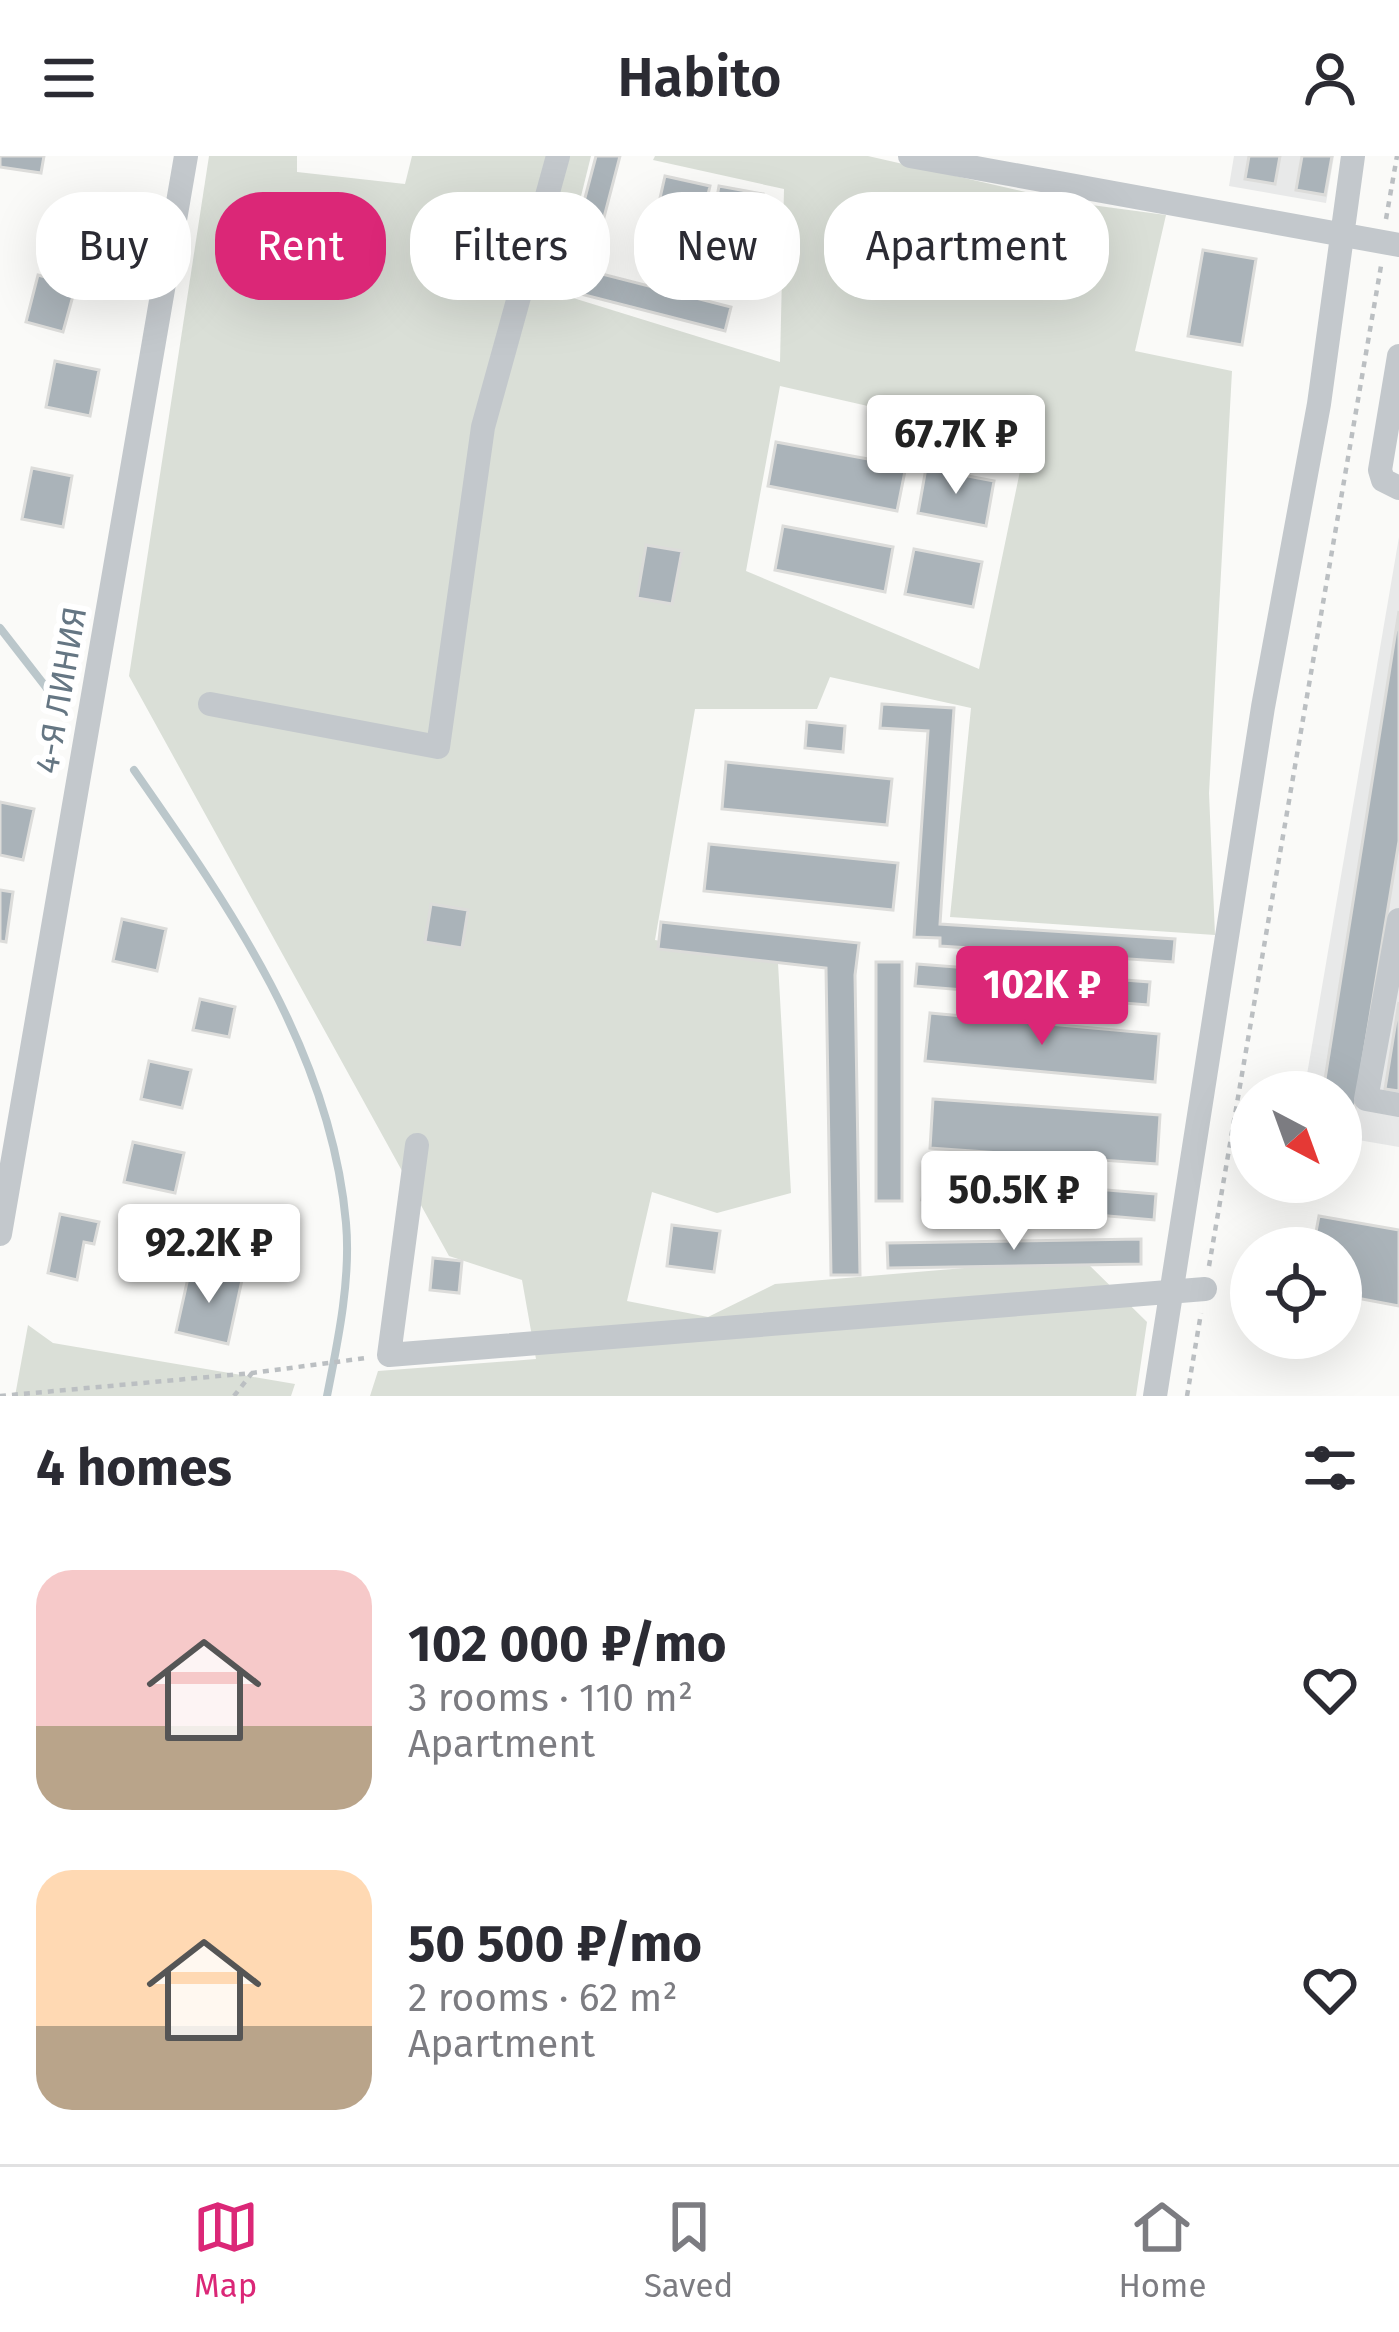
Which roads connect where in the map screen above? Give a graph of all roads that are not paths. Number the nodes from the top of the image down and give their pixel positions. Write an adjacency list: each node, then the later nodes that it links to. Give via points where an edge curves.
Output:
1 (186, 156): 13 (street, 4-Я ЛИНИЯ)
2 (557, 156): 9 (street, via 482,427 438,747)
3 (910, 156): 5 (street)
4 (1352, 156): 5 (street)
5 (1339, 236): 6 (street); 15 (street, via 1319,404 1228,914)
6 (1388, 249)
7 (1399, 356): 8 (street, via 1380,470)
8 (1399, 488)
9 (210, 704)
10 (1399, 920): 11 (street, via 1366,1099)
11 (1399, 1105)
12 (418, 1145): 15 (street, via 389,1355)
13 (0, 1234)
14 (1205, 1289): 15 (street)
15 (1172, 1292): 16 (street)
16 (1155, 1396)

